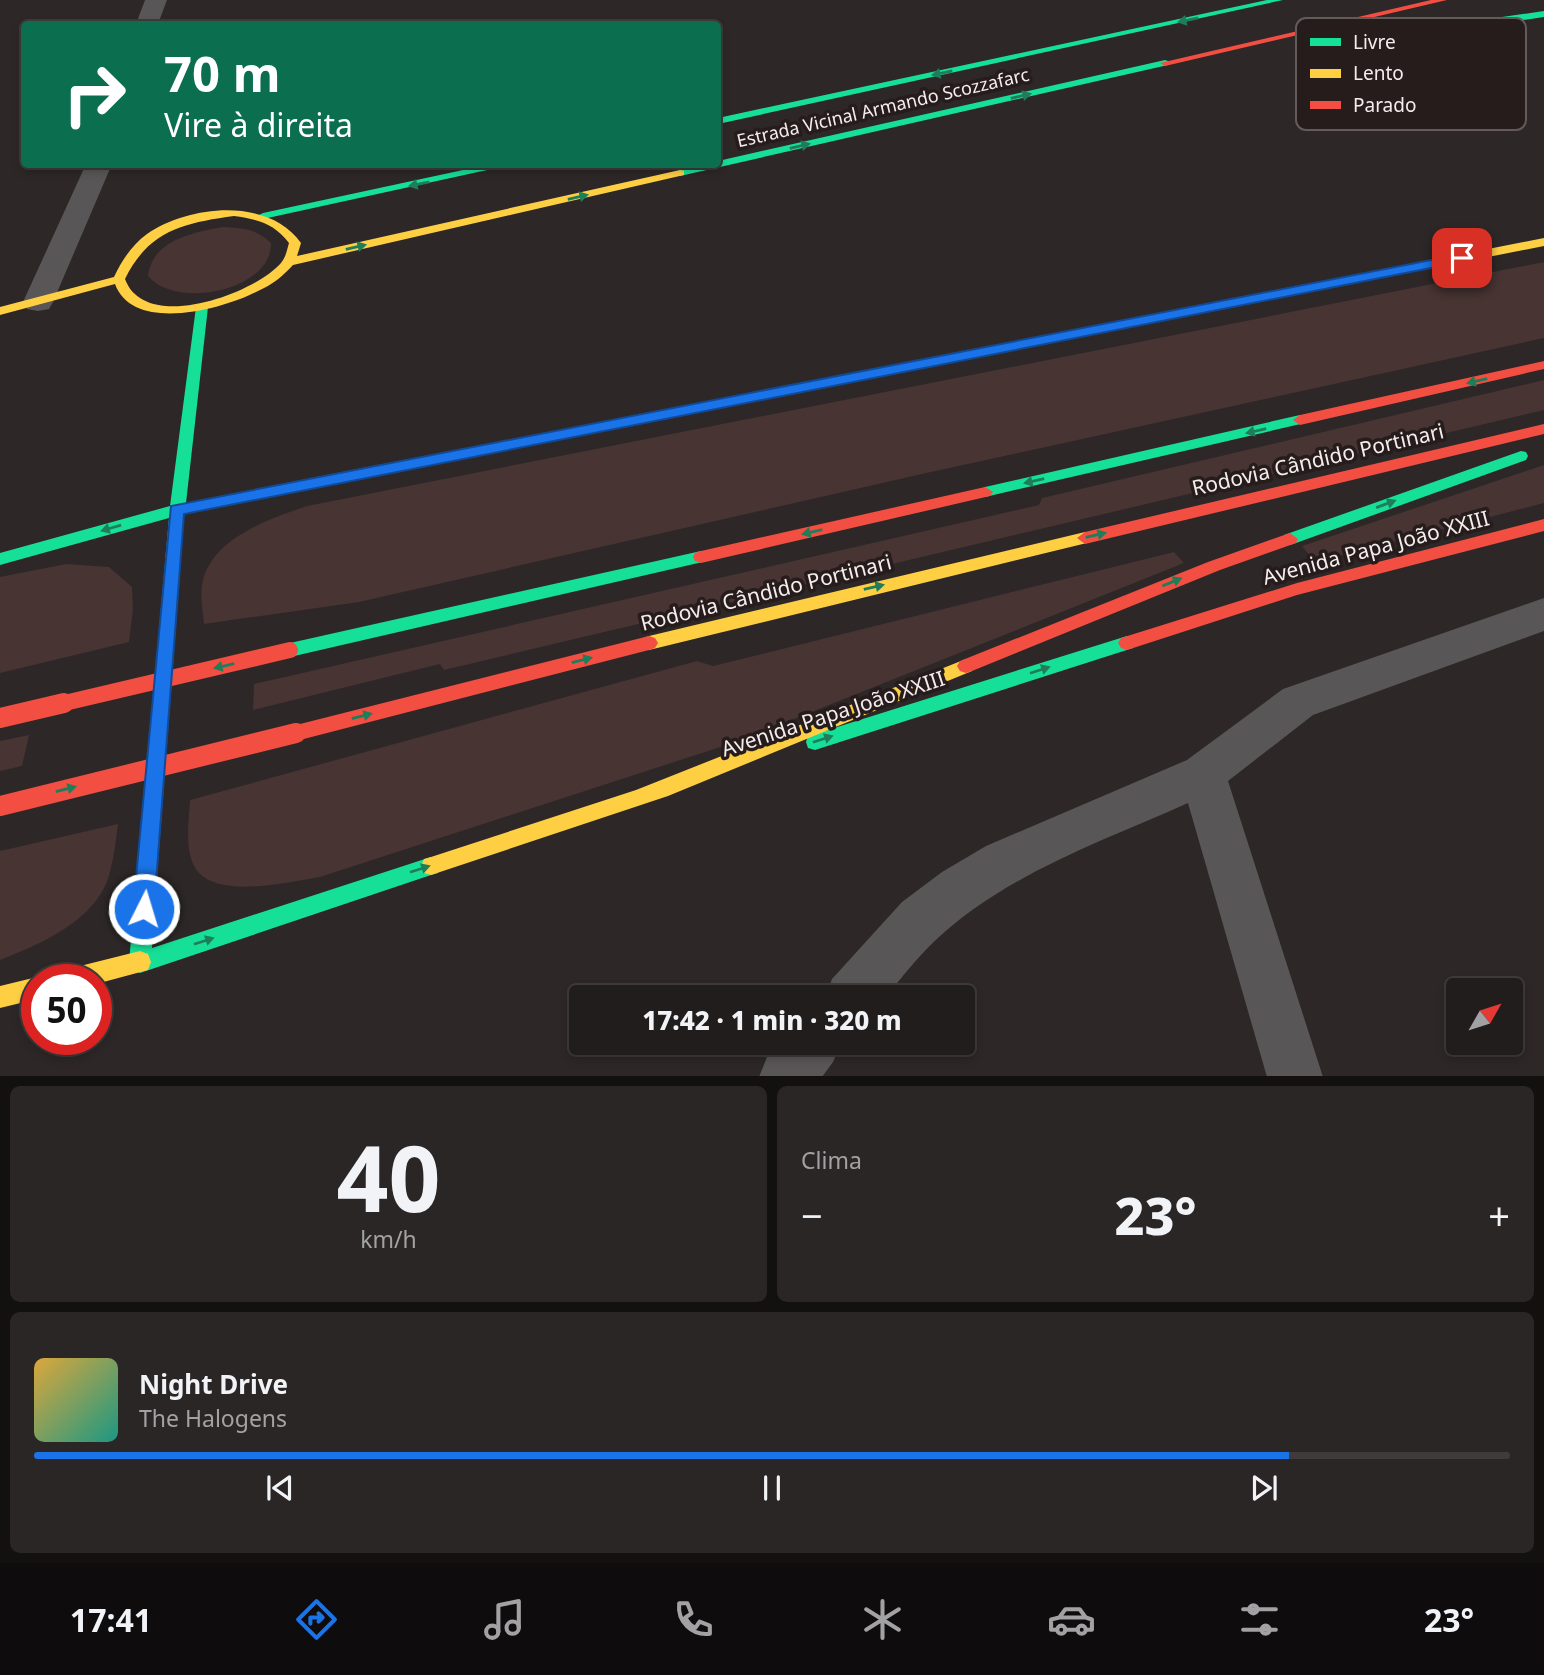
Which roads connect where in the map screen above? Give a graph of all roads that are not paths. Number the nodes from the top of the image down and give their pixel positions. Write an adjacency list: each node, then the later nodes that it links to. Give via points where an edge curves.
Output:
1 (156, 0): 7 (street)
2 (1279, 0): 9 (main road, Estrada Vicinal Armando Scozzafarc, one-way to 9)
3 (1443, 0): 5 (main road, Estrada Vicinal Armando Scozzafarc)
4 (1544, 14): 6 (main road)
5 (1364, 18)
6 (1516, 18)
7 (148, 21)
8 (1296, 34): 10 (main road, Estrada Vicinal Armando Scozzafarc, one-way to 8)
9 (721, 120)
10 (721, 164)
11 (97, 168): 18 (street)
12 (490, 168): 14 (main road, one-way to 14)
13 (703, 168): 16 (main road, Estrada Vicinal Armando Scozzafarc, one-way to 13)
14 (263, 216): 16 (main road, via 285,227 295,243); 17 (main road, via 212,216 168,227 141,242 123,261)
15 (1544, 242): 24 (main road)
16 (289, 262): 19 (main road, via 270,281 239,298)
17 (119, 279): 18 (main road); 19 (main road, via 126,294 144,304 171,309)
18 (38, 302): 20 (main road)
19 (202, 307): 24 (main road)
20 (0, 311)
21 (1544, 365): 28 (main road, Rodovia Cândido Portinari, one-way to 28, bridge)
22 (1544, 429): 31 (main road, Rodovia Cândido Portinari, one-way to 22, bridge, via 808,603)
23 (1531, 452): 30 (main road, one-way to 23, via 1214,566)
24 (177, 510): 26 (main road, one-way to 26); 32 (main road)
25 (1544, 525): 30 (main road, Avenida Papa João XXIII, one-way to 25, via 1297,589)
26 (0, 559)
27 (1544, 614): 29 (street, via 1298,702)
28 (0, 718)
29 (1203, 774): 34 (street, via 1003,862 920,920); 39 (street)
30 (632, 800): 32 (main road, Avenida Papa João XXIII, one-way to 30)
31 (0, 806)
32 (139, 962): 33 (main road, Avenida Papa João XXIII)
33 (112, 969)
34 (862, 985)
35 (21, 992): 36 (main road)
36 (0, 997)
37 (804, 1055): 38 (street)
38 (787, 1076)
39 (1294, 1076)

